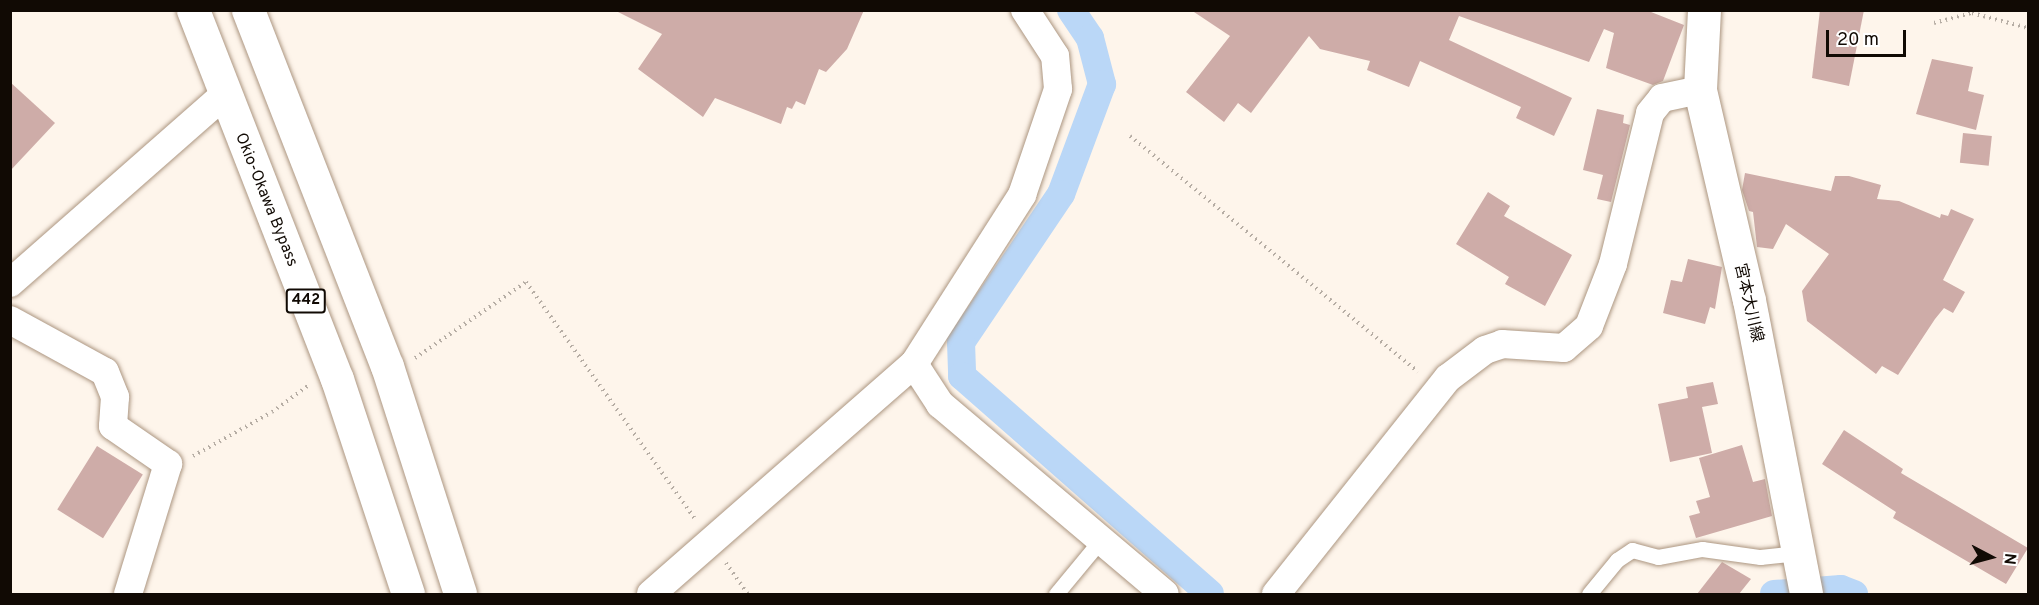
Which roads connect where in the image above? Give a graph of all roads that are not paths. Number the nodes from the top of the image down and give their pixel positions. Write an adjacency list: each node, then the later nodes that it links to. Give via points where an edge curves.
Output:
1 (193, 10): 6 (main road, Okio-Okawa Bypass / 442)
2 (248, 10): 14 (main road, via 387,366)
3 (1024, 10): 9 (street, via 1055,56 1058,89 1022,195)
4 (1704, 10): 5 (main road, 宮本大川線)
5 (1700, 90): 11 (main road, 宮本大川線, via 1749,300); 18 (street, via 1662,98 1650,113 1613,264 1596,311 1577,340 1564,348 1502,344 1485,350 1439,389)
6 (225, 94): 7 (street); 13 (main road, Okio-Okawa Bypass / 442, via 337,379)
7 (10, 283)
8 (10, 320): 12 (street, via 105,372 115,397 113,426 168,464)
9 (914, 364): 10 (street, via 939,404); 15 (street)
10 (1100, 543): 16 (lane); 17 (street)
11 (1798, 553): 19 (lane, via 1760,557 1702,549 1658,557 1632,550 1617,560); 20 (main road, 宮本大川線)
12 (128, 594)
13 (408, 594)
14 (460, 594)
15 (651, 594)
16 (1056, 594)
17 (1165, 594)
18 (1276, 594)
19 (1589, 594)
20 (1806, 594)

